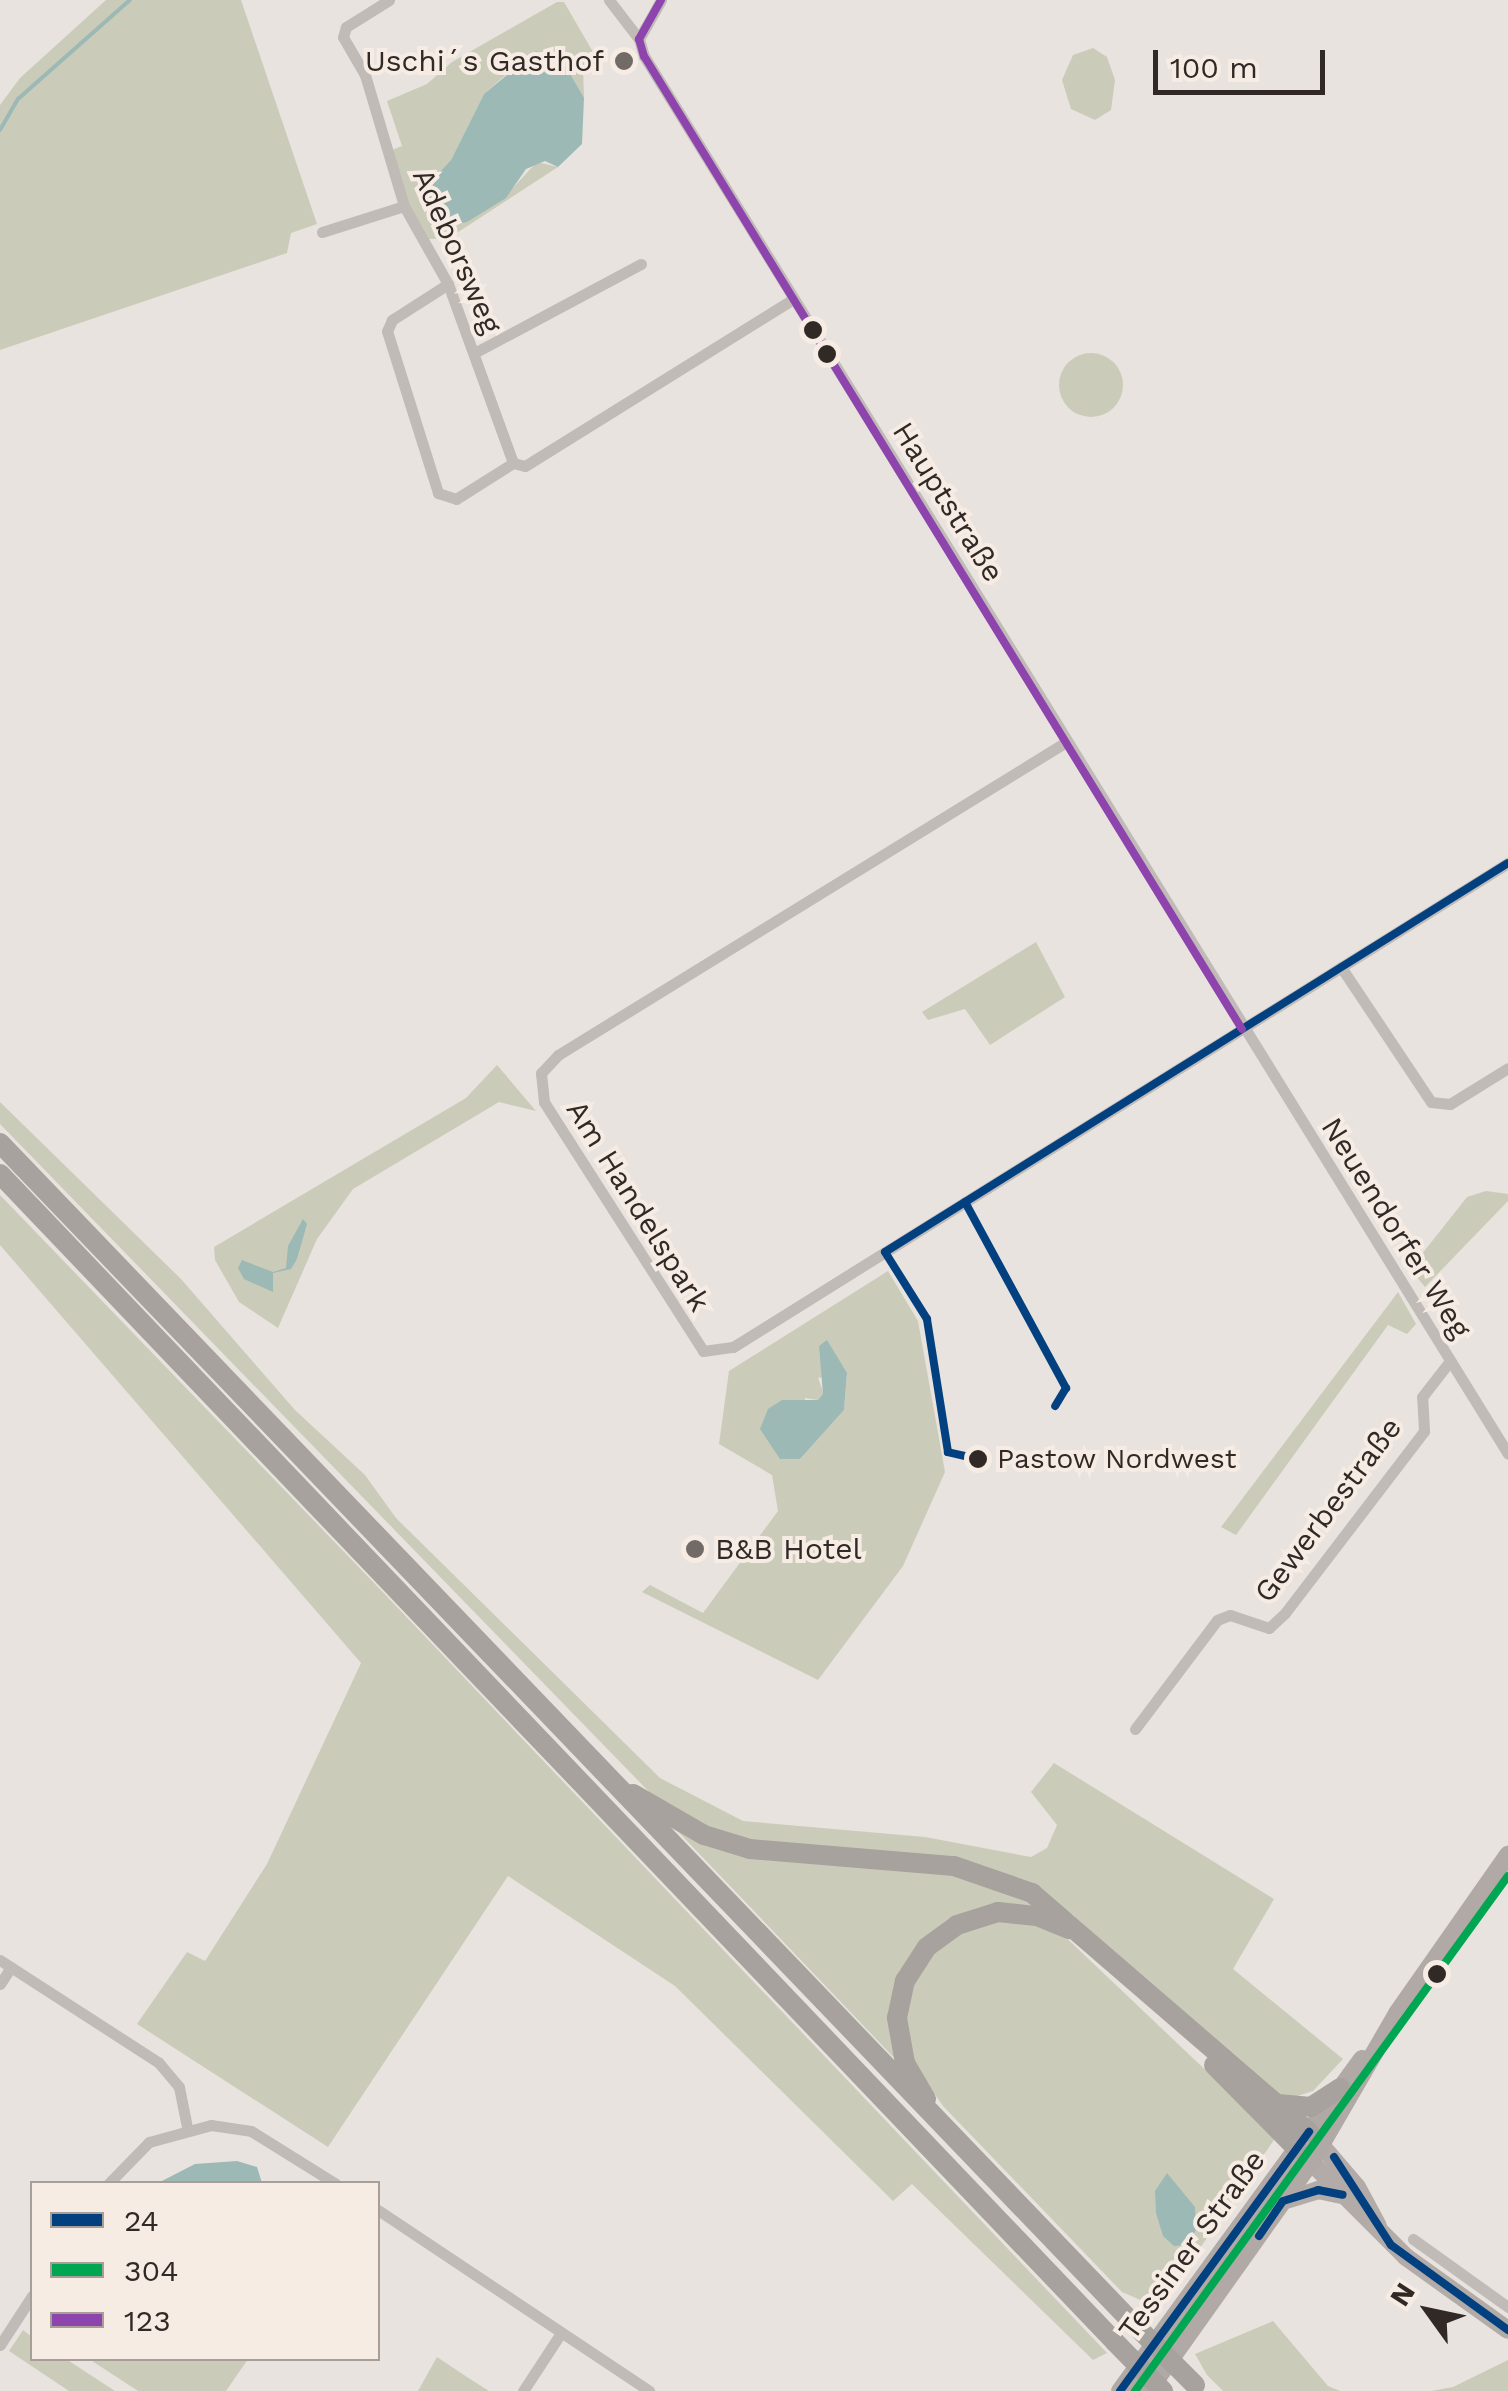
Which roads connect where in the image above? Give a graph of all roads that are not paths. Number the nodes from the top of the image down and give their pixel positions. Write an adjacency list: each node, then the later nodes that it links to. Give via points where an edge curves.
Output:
1 (390, 0): 5 (street, Adeborsweg, via 346,27 343,37 365,75)
2 (609, 0): 4 (street, Hauptstraße)
3 (662, 0): 4 (street)
4 (639, 39): 9 (street, Hauptstraße)
5 (404, 206): 6 (street); 8 (street, Adeborsweg)
6 (322, 232)
7 (641, 264): 10 (street)
8 (448, 284): 10 (street, Adeborsweg); 11 (street, via 392,320 388,331 438,493 456,498)
9 (792, 300): 11 (street, via 526,466); 12 (street, Hauptstraße)
10 (476, 352): 11 (street, Adeborsweg)
11 (513, 463)
12 (1066, 742): 15 (street, Hauptstraße); 15 (street, Am Handelspark, via 558,1055 541,1073 544,1102 696,1346 717,1353)
13 (1508, 864): 14 (street)
14 (1341, 967): 15 (street); 16 (street, via 1431,1102 1450,1104)
15 (1242, 1029): 19 (street, Neuendorfer Weg)
16 (1508, 1068)
17 (0, 1143): 22 (highway)
18 (0, 1174): 49 (highway, bridge)
19 (1450, 1362): 20 (street, Neuendorfer Weg); 21 (street, Gewerbestraße, via 1422,1397 1424,1431 1285,1613 1268,1628 1230,1615 1217,1620)
20 (1508, 1454)
21 (1135, 1729)
22 (614, 1784): 28 (highway, via 704,1834 750,1850 954,1866 1032,1893); 29 (highway)
23 (1508, 1856): 26 (main road)
24 (6, 1964): 25 (street); 30 (street, via 159,2063 179,2087)
25 (0, 1984)
26 (1385, 2033): 27 (main road); 31 (main road)
27 (1340, 2088): 28 (highway, via 1311,2107); 31 (main road)
28 (1275, 2103): 31 (highway)
29 (939, 2123): 31 (highway, via 899,2042 905,1981 927,1947 956,1924 1014,1912 1070,1930); 44 (highway, bridge)
30 (188, 2127): 32 (street, via 149,2142); 33 (street, via 251,2131)
31 (1310, 2147): 34 (street); 35 (main road, Tessiner Straße); 37 (street, via 1357,2187); 47 (main road, Tessiner Straße)
32 (111, 2181)
33 (331, 2181)
34 (1342, 2195): 35 (street, Tessiner Straße, via 1318,2190); 37 (street)
35 (1283, 2202): 48 (main road, Tessiner Straße)
36 (380, 2211): 42 (street)
37 (1379, 2232): 41 (street)
38 (1413, 2239): 40 (street)
39 (30, 2299): 43 (street)
40 (1508, 2306)
41 (1508, 2330)
42 (561, 2333): 45 (street); 46 (street)
43 (0, 2345)
44 (1198, 2388)
45 (523, 2391)
46 (648, 2391)
47 (1120, 2391)
48 (1148, 2391)
49 (1164, 2391)

